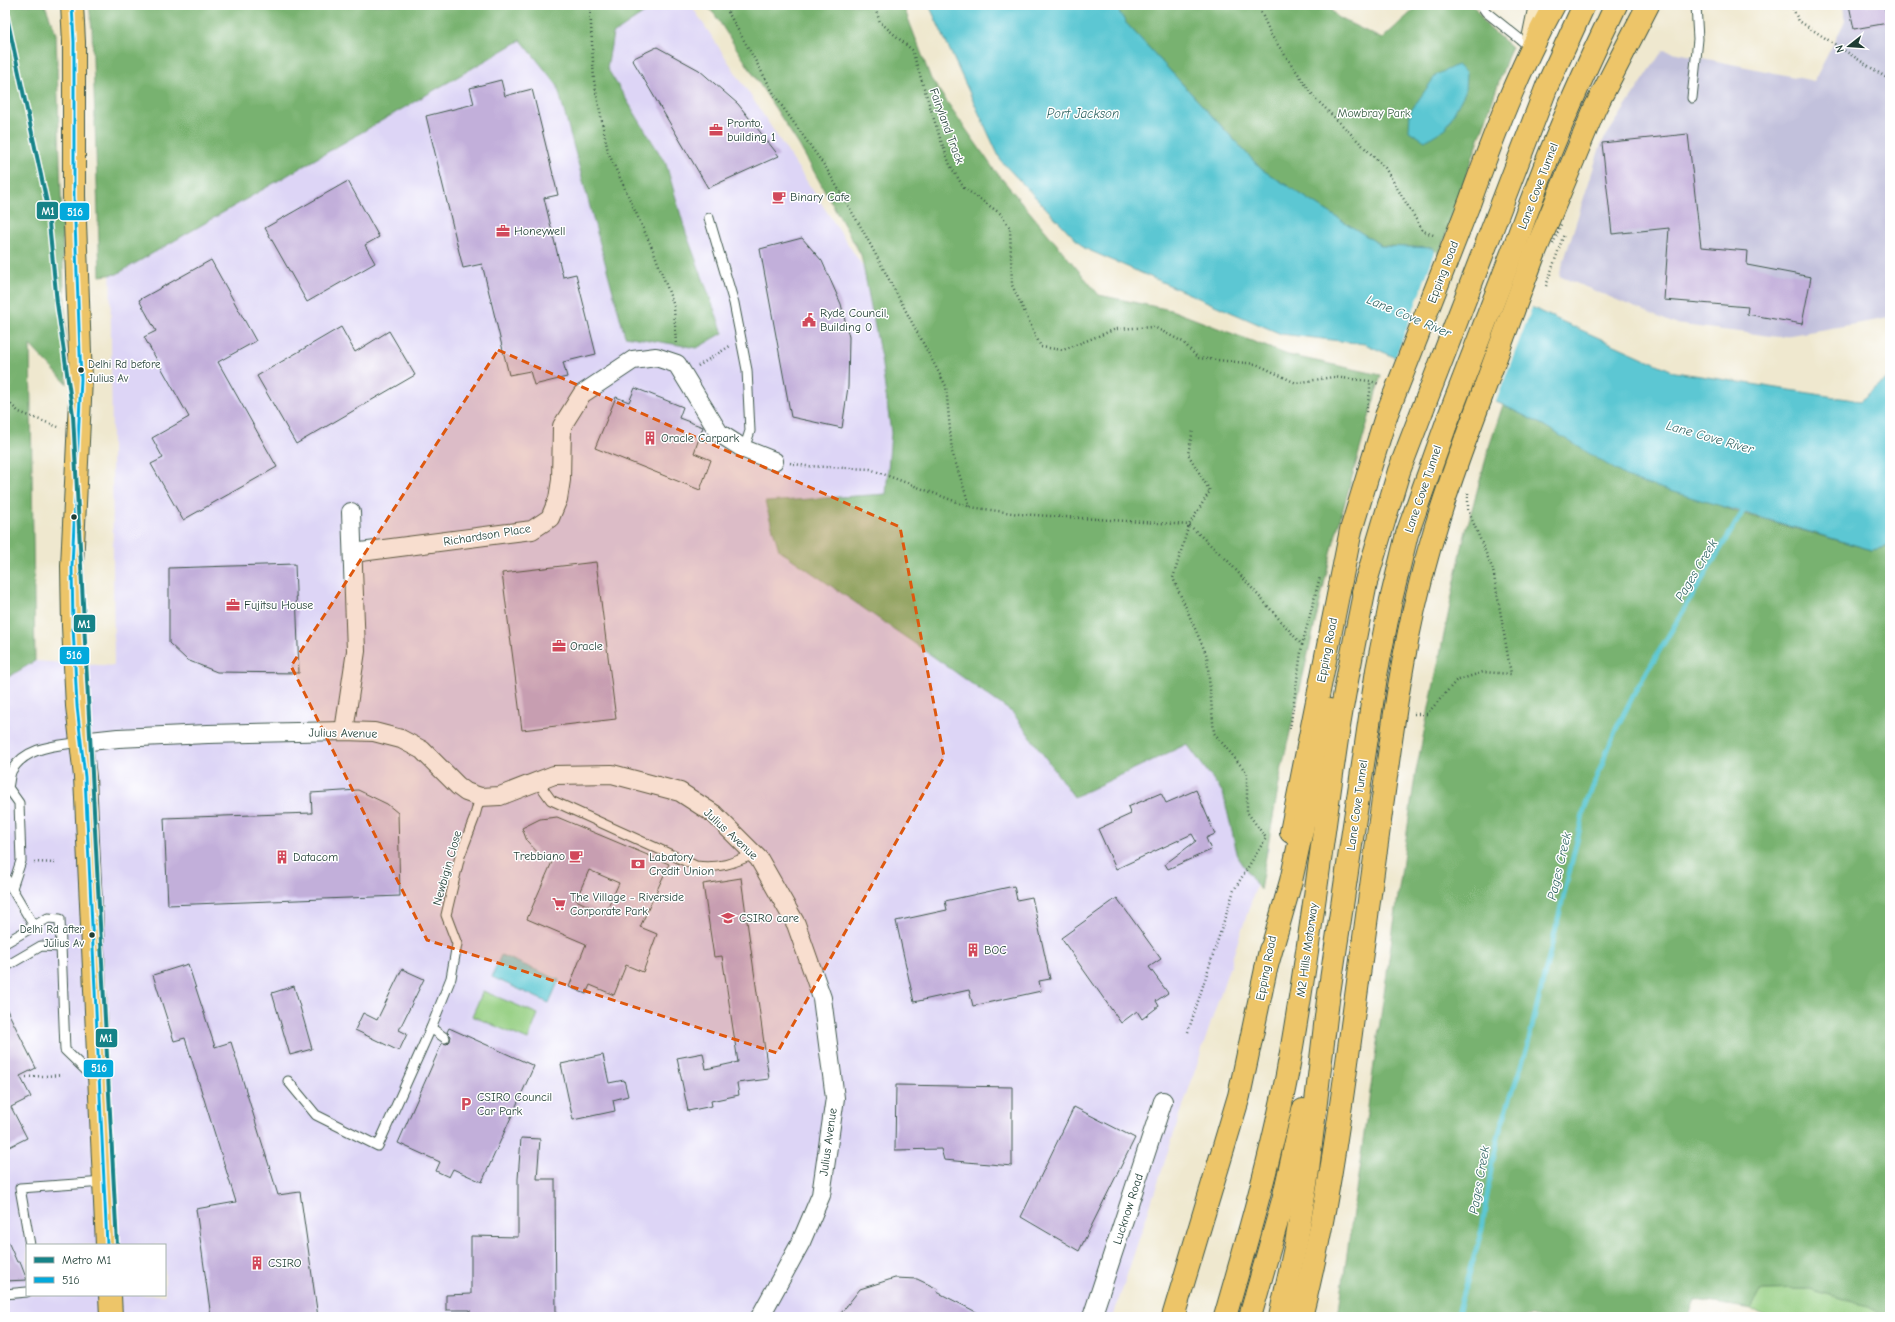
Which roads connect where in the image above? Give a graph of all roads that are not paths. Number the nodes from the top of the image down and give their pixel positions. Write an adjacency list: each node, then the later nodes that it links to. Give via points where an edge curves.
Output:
1 (72, 5): 18 (main road, via 74,196 81,351 72,566 77,706)
2 (1481, 5): 9 (lane, via 1486,12)
3 (1540, 5): 9 (main road)
4 (1554, 5): 9 (main road, Epping Road)
5 (1584, 5): 16 (main road, bridge, via 1547,86 1422,411 1397,479)
6 (1616, 5): 30 (main road, Lane Cove Tunnel, bridge, via 1588,62 1536,186 1407,534 1391,600 1366,741)
7 (1648, 5): 49 (main road, bridge, via 1595,108 1535,252 1445,496 1418,590 1393,729 1329,1189)
8 (1696, 5): 10 (lane, via 1698,39)
9 (1531, 47): 29 (main road, Epping Road, bridge, via 1498,122 1469,204 1386,416 1351,530 1300,782)
10 (1692, 98)
11 (709, 218): 12 (lane, via 734,303 747,370 750,431)
12 (744, 449): 13 (street); 15 (street, Richardson Place, via 719,433 677,364 656,357 633,360 582,394 562,426 561,480 558,499 550,518 532,530)
13 (774, 461)
14 (351, 512): 15 (street)
15 (353, 553): 17 (street, via 356,651)
16 (1367, 578): 29 (main road, via 1322,737 1291,881); 46 (main road, M2 Hills Motorway, via 1336,746 1300,999 1286,1078 1253,1221)
17 (344, 731): 18 (street, Julius Avenue, via 118,738); 21 (street, Julius Avenue, via 374,732 411,743 422,750 466,792)
18 (81, 742): 20 (lane, via 29,753 17,762 11,773); 34 (main road)
19 (538, 782): 21 (street, Julius Avenue, via 500,796); 22 (lane, via 551,800 565,808 696,866 711,868); 22 (street, Julius Avenue, via 554,775 612,774 680,792 714,814)
20 (7, 791): 24 (lane, via 19,803 21,861)
21 (480, 798): 31 (lane, Newbigin Close, via 460,856 446,915 457,944 451,978)
22 (754, 854): 43 (street, Julius Avenue, via 796,924 822,998 834,1098 821,1195 801,1242)
23 (5, 876): 24 (lane)
24 (12, 888): 25 (lane)
25 (34, 926): 26 (lane); 27 (lane, via 48,918 60,919)
26 (5, 943)
27 (61, 947): 28 (lane, via 41,946); 34 (lane, via 65,1050)
28 (5, 966)
29 (1266, 969): 45 (main road, Epping Road, via 1239,1096)
30 (1328, 1000): 47 (main road, via 1283,1200); 48 (main road, via 1307,1178)
31 (431, 1028): 32 (lane); 33 (lane, via 378,1146 316,1116)
32 (445, 1038)
33 (288, 1081)
34 (100, 1084): 36 (main road)
35 (1163, 1101): 44 (street, Lucknow Road)
36 (104, 1182): 37 (lane, via 20,1188); 38 (main road)
37 (30, 1244)
38 (107, 1244)
39 (26, 1292): 40 (lane)
40 (5, 1294)
41 (110, 1296): 42 (main road)
42 (111, 1317)
43 (760, 1317)
44 (1092, 1317)
45 (1173, 1317)
46 (1225, 1317)
47 (1250, 1317)
48 (1280, 1317)
49 (1301, 1317)

